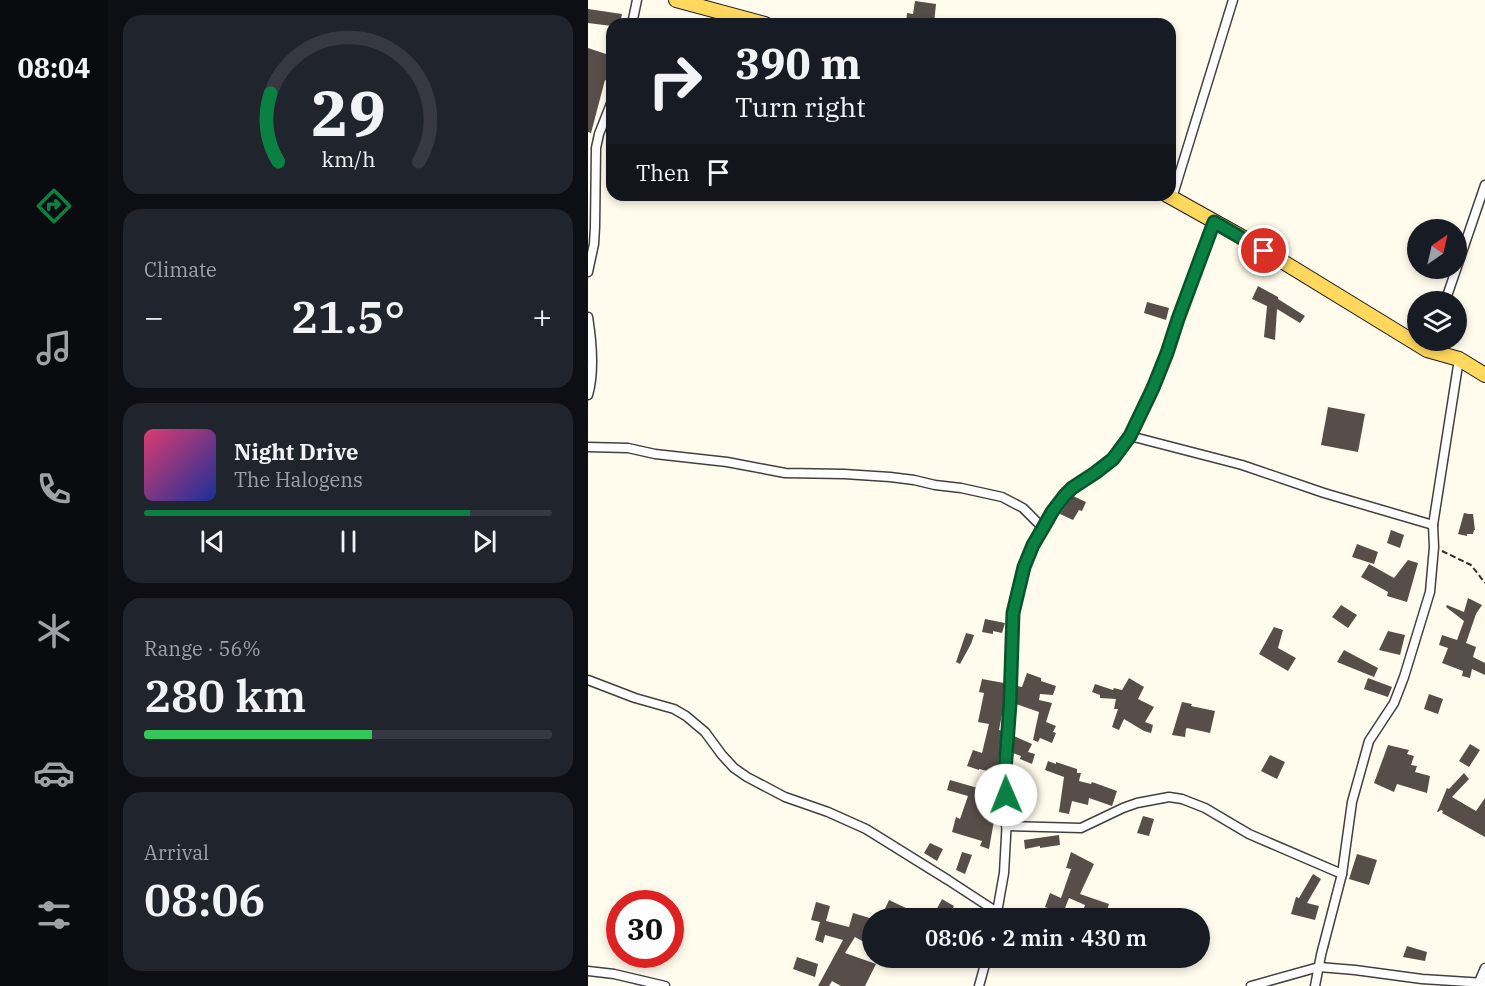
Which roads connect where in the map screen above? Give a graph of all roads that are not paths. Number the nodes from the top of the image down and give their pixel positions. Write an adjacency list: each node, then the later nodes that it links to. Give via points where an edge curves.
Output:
1 (637, 0): 4 (street)
2 (676, 0): 5 (main road)
3 (1233, 0): 7 (street)
4 (633, 18)
5 (743, 18)
6 (606, 116): 11 (street, via 596,147 594,244)
7 (1176, 175)
8 (1485, 184): 12 (street)
9 (1176, 200): 10 (main road)
10 (1214, 222): 14 (main road); 19 (street, via 1167,353)
11 (588, 272)
12 (1449, 291)
13 (588, 317): 18 (street, via 592,363)
14 (1407, 332)
15 (1442, 351): 16 (main road)
16 (1459, 359): 17 (main road); 21 (street)
17 (1485, 375)
18 (588, 395)
19 (1130, 436): 21 (street, via 1242,465); 22 (street, via 1113,459 1072,488)
20 (588, 447): 22 (street, via 628,448 785,473 890,477 961,488 1002,497 1023,508)
21 (1432, 525): 25 (street, via 1430,592 1394,703 1369,741 1352,802)
22 (1043, 528): 24 (street, via 1024,567 1013,613)
23 (588, 680): 26 (street, via 674,709 705,732 734,768 747,777 866,830 948,879)
24 (1006, 826): 25 (street, via 1081,828 1137,803 1182,799 1249,834); 27 (street)
25 (1342, 874): 28 (street)
26 (987, 908)
27 (998, 908)
28 (1319, 967): 32 (street); 35 (street); 36 (street)
29 (984, 968): 34 (street)
30 (1485, 968): 32 (street)
31 (588, 970): 33 (street)
32 (1482, 983)
33 (665, 986)
34 (979, 986)
35 (1251, 986)
36 (1315, 986)

